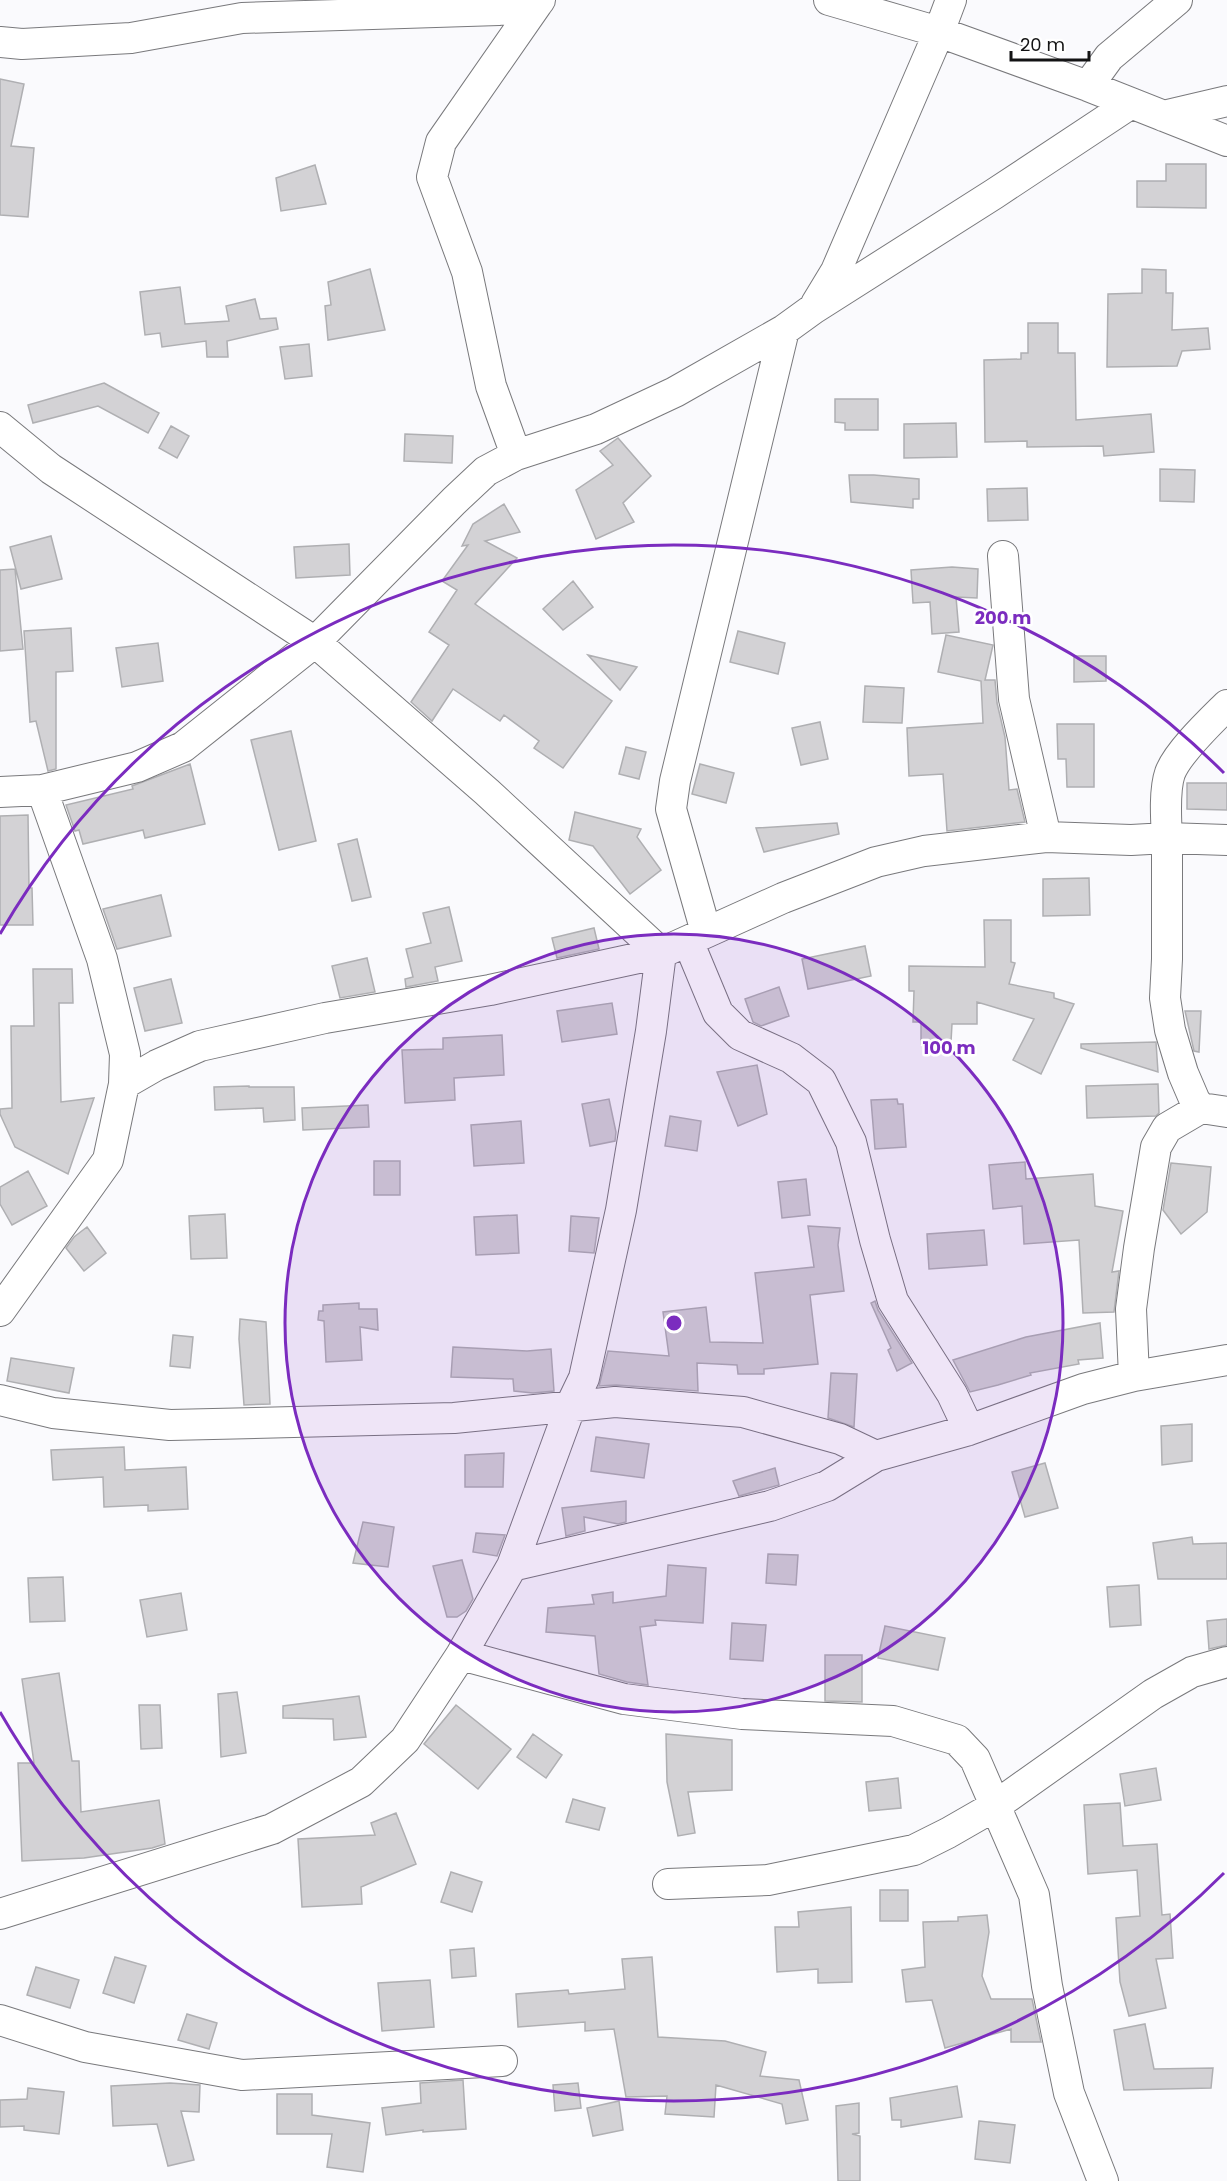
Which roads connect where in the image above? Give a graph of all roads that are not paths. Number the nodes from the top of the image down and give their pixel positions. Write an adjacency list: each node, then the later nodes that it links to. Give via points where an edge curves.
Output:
1 (829, 0): 5 (street)
2 (951, 0): 5 (street)
3 (1177, 0): 7 (street, via 1109,57)
4 (538, 2): 6 (street, via 499,10 242,18 131,38); 15 (street, via 441,142 432,177 467,272 491,386)
5 (939, 32): 7 (street); 12 (street, via 836,271)
6 (0, 42)
7 (1088, 86): 9 (street)
8 (1227, 101): 10 (street)
9 (1130, 104): 10 (street); 12 (street)
10 (1163, 116): 11 (street)
11 (1227, 141)
12 (813, 309): 13 (street)
13 (784, 330): 15 (street, via 675,392 616,420); 24 (street, via 675,782 671,809)
14 (0, 427): 17 (street, via 51,469)
15 (516, 455): 17 (street, via 486,471)
16 (1003, 556): 21 (street, via 1014,699)
17 (315, 642): 19 (street, via 183,747 137,767); 24 (street, via 487,792)
18 (1227, 705): 22 (street, via 1170,773)
19 (42, 790): 20 (street); 25 (street, via 102,958 125,1054)
20 (0, 792)
21 (1046, 837): 22 (street); 24 (street, via 924,851 876,862)
22 (1167, 838): 23 (street); 26 (street, via 1165,998 1170,1030 1195,1101)
23 (1227, 840)
24 (685, 942): 25 (street, via 490,990 326,1018 200,1046); 31 (street, via 651,1031 621,1210 584,1378); 32 (street, via 718,1013 740,1035 790,1058 821,1081 850,1142 893,1301 952,1394)
25 (124, 1084): 27 (street, via 108,1160)
26 (1214, 1110): 29 (street, via 1167,1128 1156,1147 1131,1309)
27 (0, 1311)
28 (1227, 1360): 29 (street)
29 (1134, 1376): 32 (street, via 1083,1389)
30 (0, 1400): 31 (street, via 53,1413 170,1425 454,1418)
31 (572, 1405): 33 (street, via 615,1402 742,1412 840,1439); 34 (street)
32 (969, 1431): 33 (street)
33 (876, 1456): 34 (street, via 827,1486 770,1506)
34 (512, 1566): 35 (street)
35 (461, 1655): 37 (street, via 624,1699 742,1714 893,1720 957,1740 975,1759); 39 (street, via 405,1740 361,1782 272,1829)
36 (1227, 1662): 37 (street, via 1192,1672 1153,1694)
37 (995, 1806): 38 (street, via 915,1850 768,1880); 42 (street, via 1034,1895 1047,1986 1069,2093)
38 (668, 1884)
39 (0, 1914)
40 (0, 2020): 41 (street, via 85,2047 242,2075)
41 (502, 2061)
42 (1103, 2181)

